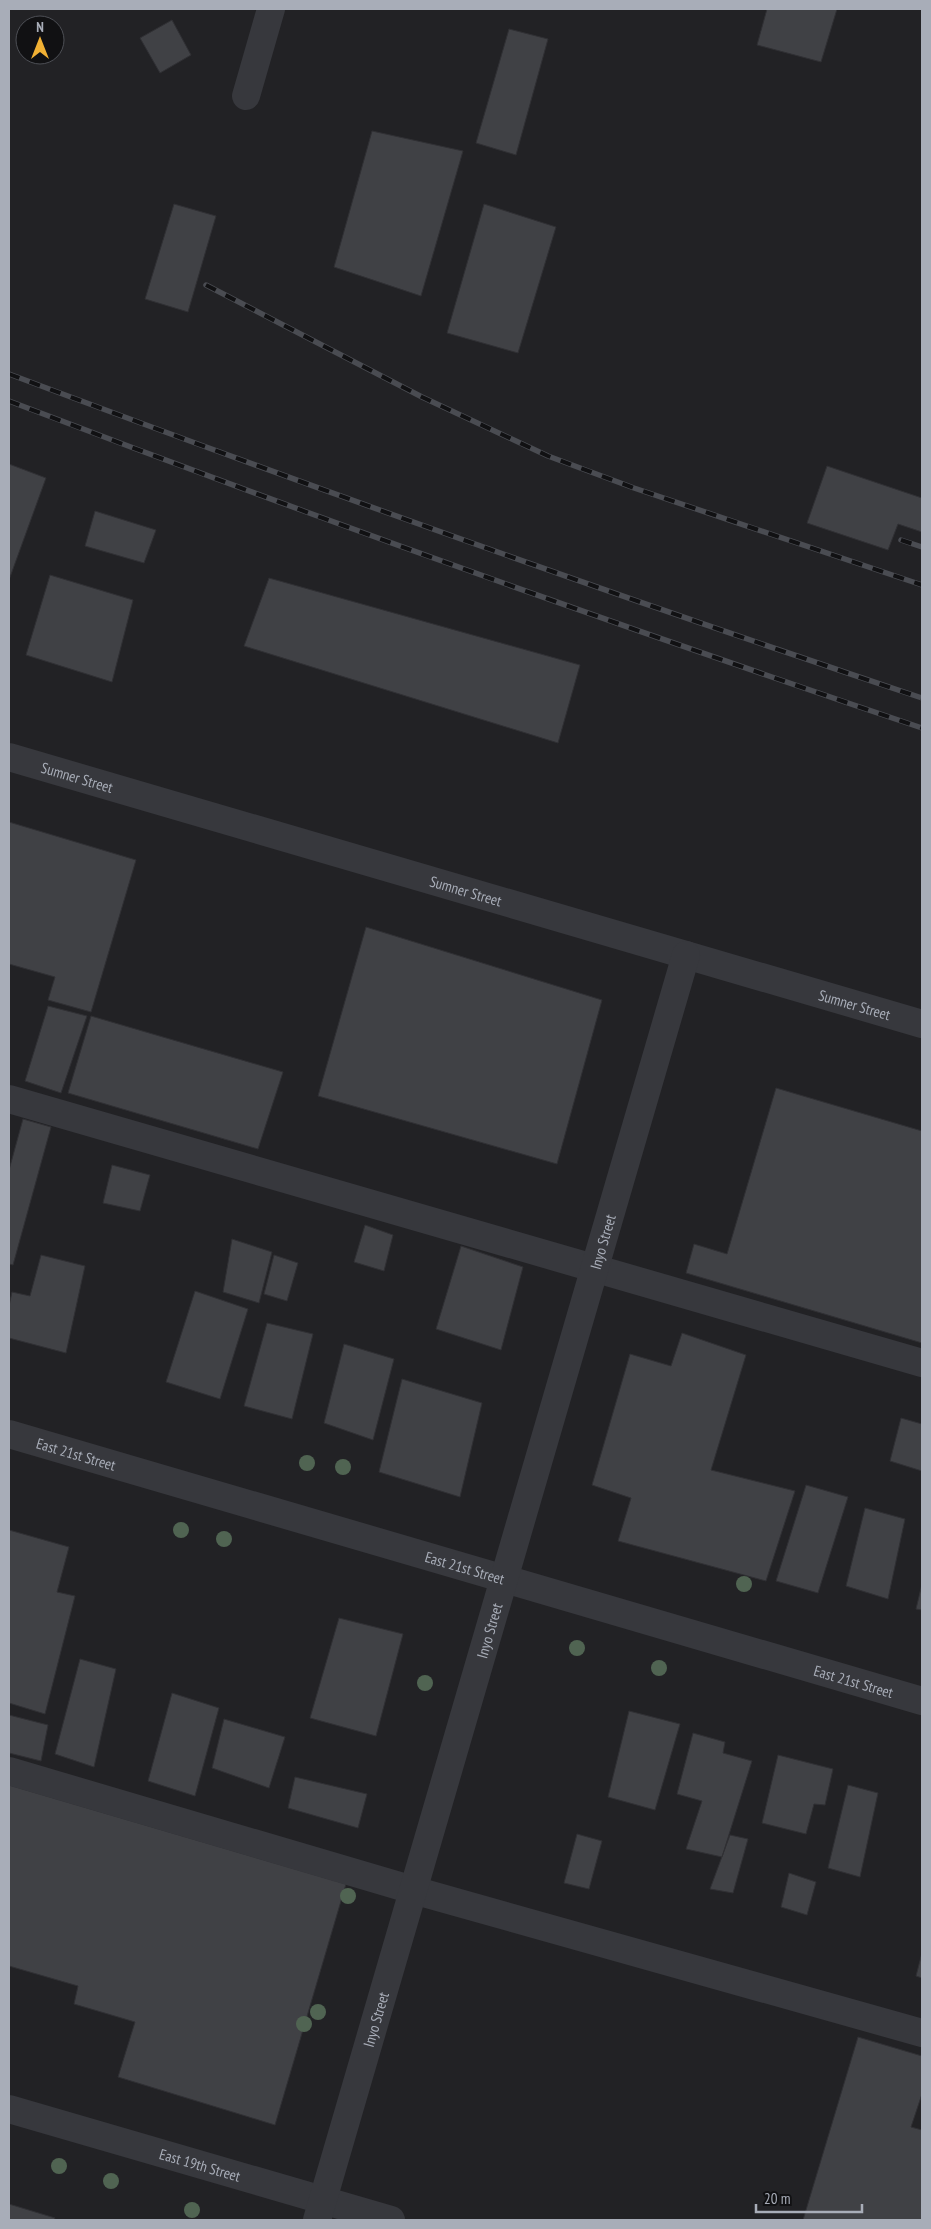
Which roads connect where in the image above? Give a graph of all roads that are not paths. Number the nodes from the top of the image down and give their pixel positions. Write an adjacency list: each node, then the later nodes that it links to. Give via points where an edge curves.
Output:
1 (271, 9): 2 (street)
2 (246, 96)
3 (9, 757): 4 (street, Sumner Street)
4 (686, 955): 5 (street, Sumner Street); 7 (street, Inyo Street)
5 (922, 1024)
6 (9, 1099): 7 (street)
7 (595, 1267): 8 (street); 10 (street, Inyo Street)
8 (922, 1362)
9 (9, 1434): 10 (street, East 21st Street)
10 (504, 1578): 11 (street, East 21st Street); 13 (street, Inyo Street)
11 (922, 1701)
12 (9, 1771): 13 (street)
13 (414, 1890): 14 (street); 16 (street, Inyo Street)
14 (922, 2033)
15 (9, 2108): 16 (street, East 19th Street)
16 (320, 2210): 17 (street, East 19th Street)
17 (391, 2220)

